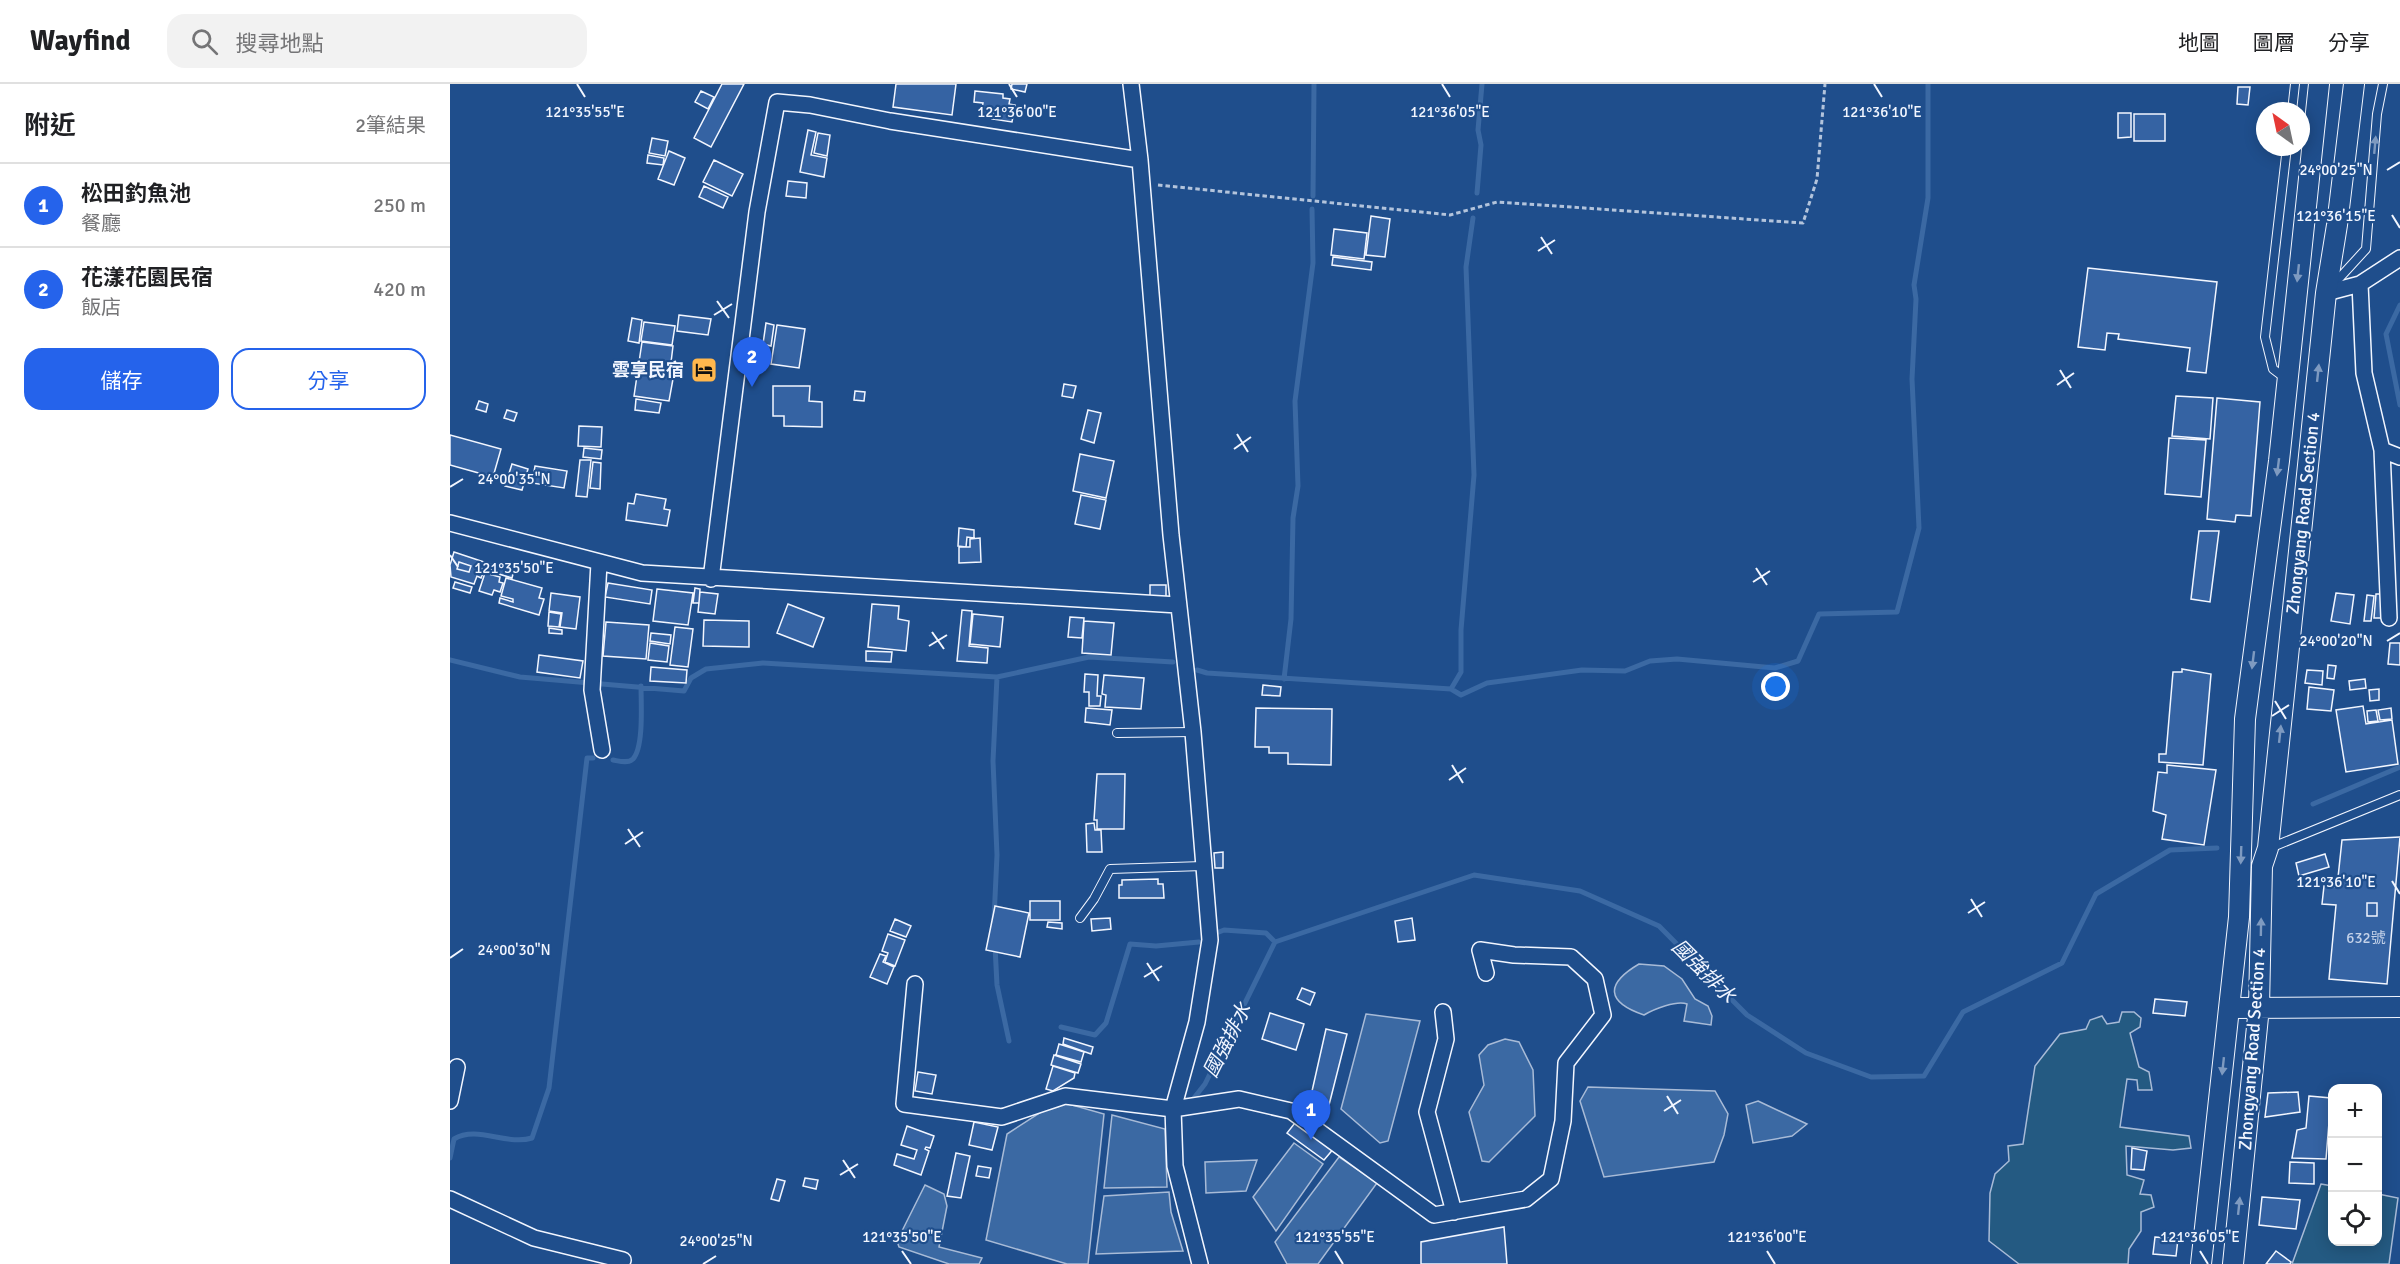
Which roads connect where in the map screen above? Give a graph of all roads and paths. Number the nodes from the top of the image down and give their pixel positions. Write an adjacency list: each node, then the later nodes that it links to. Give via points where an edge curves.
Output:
1 (1131, 84): 9 (street)
2 (1825, 84): 10 (path, via 1817,179 1803,223 1497,202 1449,215)
3 (2295, 84): 7 (lane)
4 (2319, 84): 14 (street, Zhongyang Road Section 4, one-way to 14)
5 (2354, 84): 13 (street, Zhongyang Road Section 4)
6 (2383, 84): 13 (lane, one-way to 6, via 2366,249)
7 (2293, 102)
8 (2286, 156): 14 (lane, via 2265,337 2274,369)
9 (1140, 160): 10 (street); 19 (street, via 777,102 757,212)
10 (1142, 184): 20 (street)
11 (2400, 258): 12 (street)
12 (2360, 284): 13 (street); 15 (street, via 2364,373)
13 (2326, 293): 26 (street, Zhongyang Road Section 4, one-way to 13)
14 (2287, 380): 33 (street, Zhongyang Road Section 4, one-way to 33, via 2245,719 2239,917)
15 (2382, 450): 16 (street); 21 (street)
16 (2400, 457)
17 (450, 523): 18 (street)
18 (599, 563): 19 (street, via 642,573); 24 (street, via 592,690)
19 (711, 579): 20 (street)
20 (1178, 605): 22 (street)
21 (2389, 618)
22 (1193, 732): 23 (lane); 27 (street)
23 (1117, 733)
24 (602, 750)
25 (2400, 795): 26 (lane)
26 (2268, 848): 31 (street, Zhongyang Road Section 4, one-way to 26, via 2262,866)
27 (1203, 866): 28 (lane, via 1110,869); 37 (street, via 1210,940 1197,1022)
28 (1080, 918)
29 (1486, 973): 39 (street, via 1480,950 1570,957 1595,979 1603,1015 1566,1063 1563,1121 1551,1179 1526,1199)
30 (915, 984): 37 (street, via 904,1104 1002,1117 1065,1096)
31 (2259, 1006): 32 (street); 33 (street); 43 (street, Zhongyang Road Section 4, one-way to 31)
32 (2400, 1007)
33 (2229, 1008): 42 (street, Zhongyang Road Section 4, one-way to 42)
34 (1443, 1012): 39 (street, via 1446,1040 1427,1112)
35 (457, 1067): 36 (street)
36 (450, 1101)
37 (1173, 1109): 39 (street, via 1239,1099 1291,1111 1434,1215); 41 (street, via 1175,1166)
38 (450, 1199): 40 (street, via 534,1238)
39 (1454, 1212)
40 (623, 1260)
41 (1200, 1264)
42 (2202, 1264)
43 (2233, 1264)

